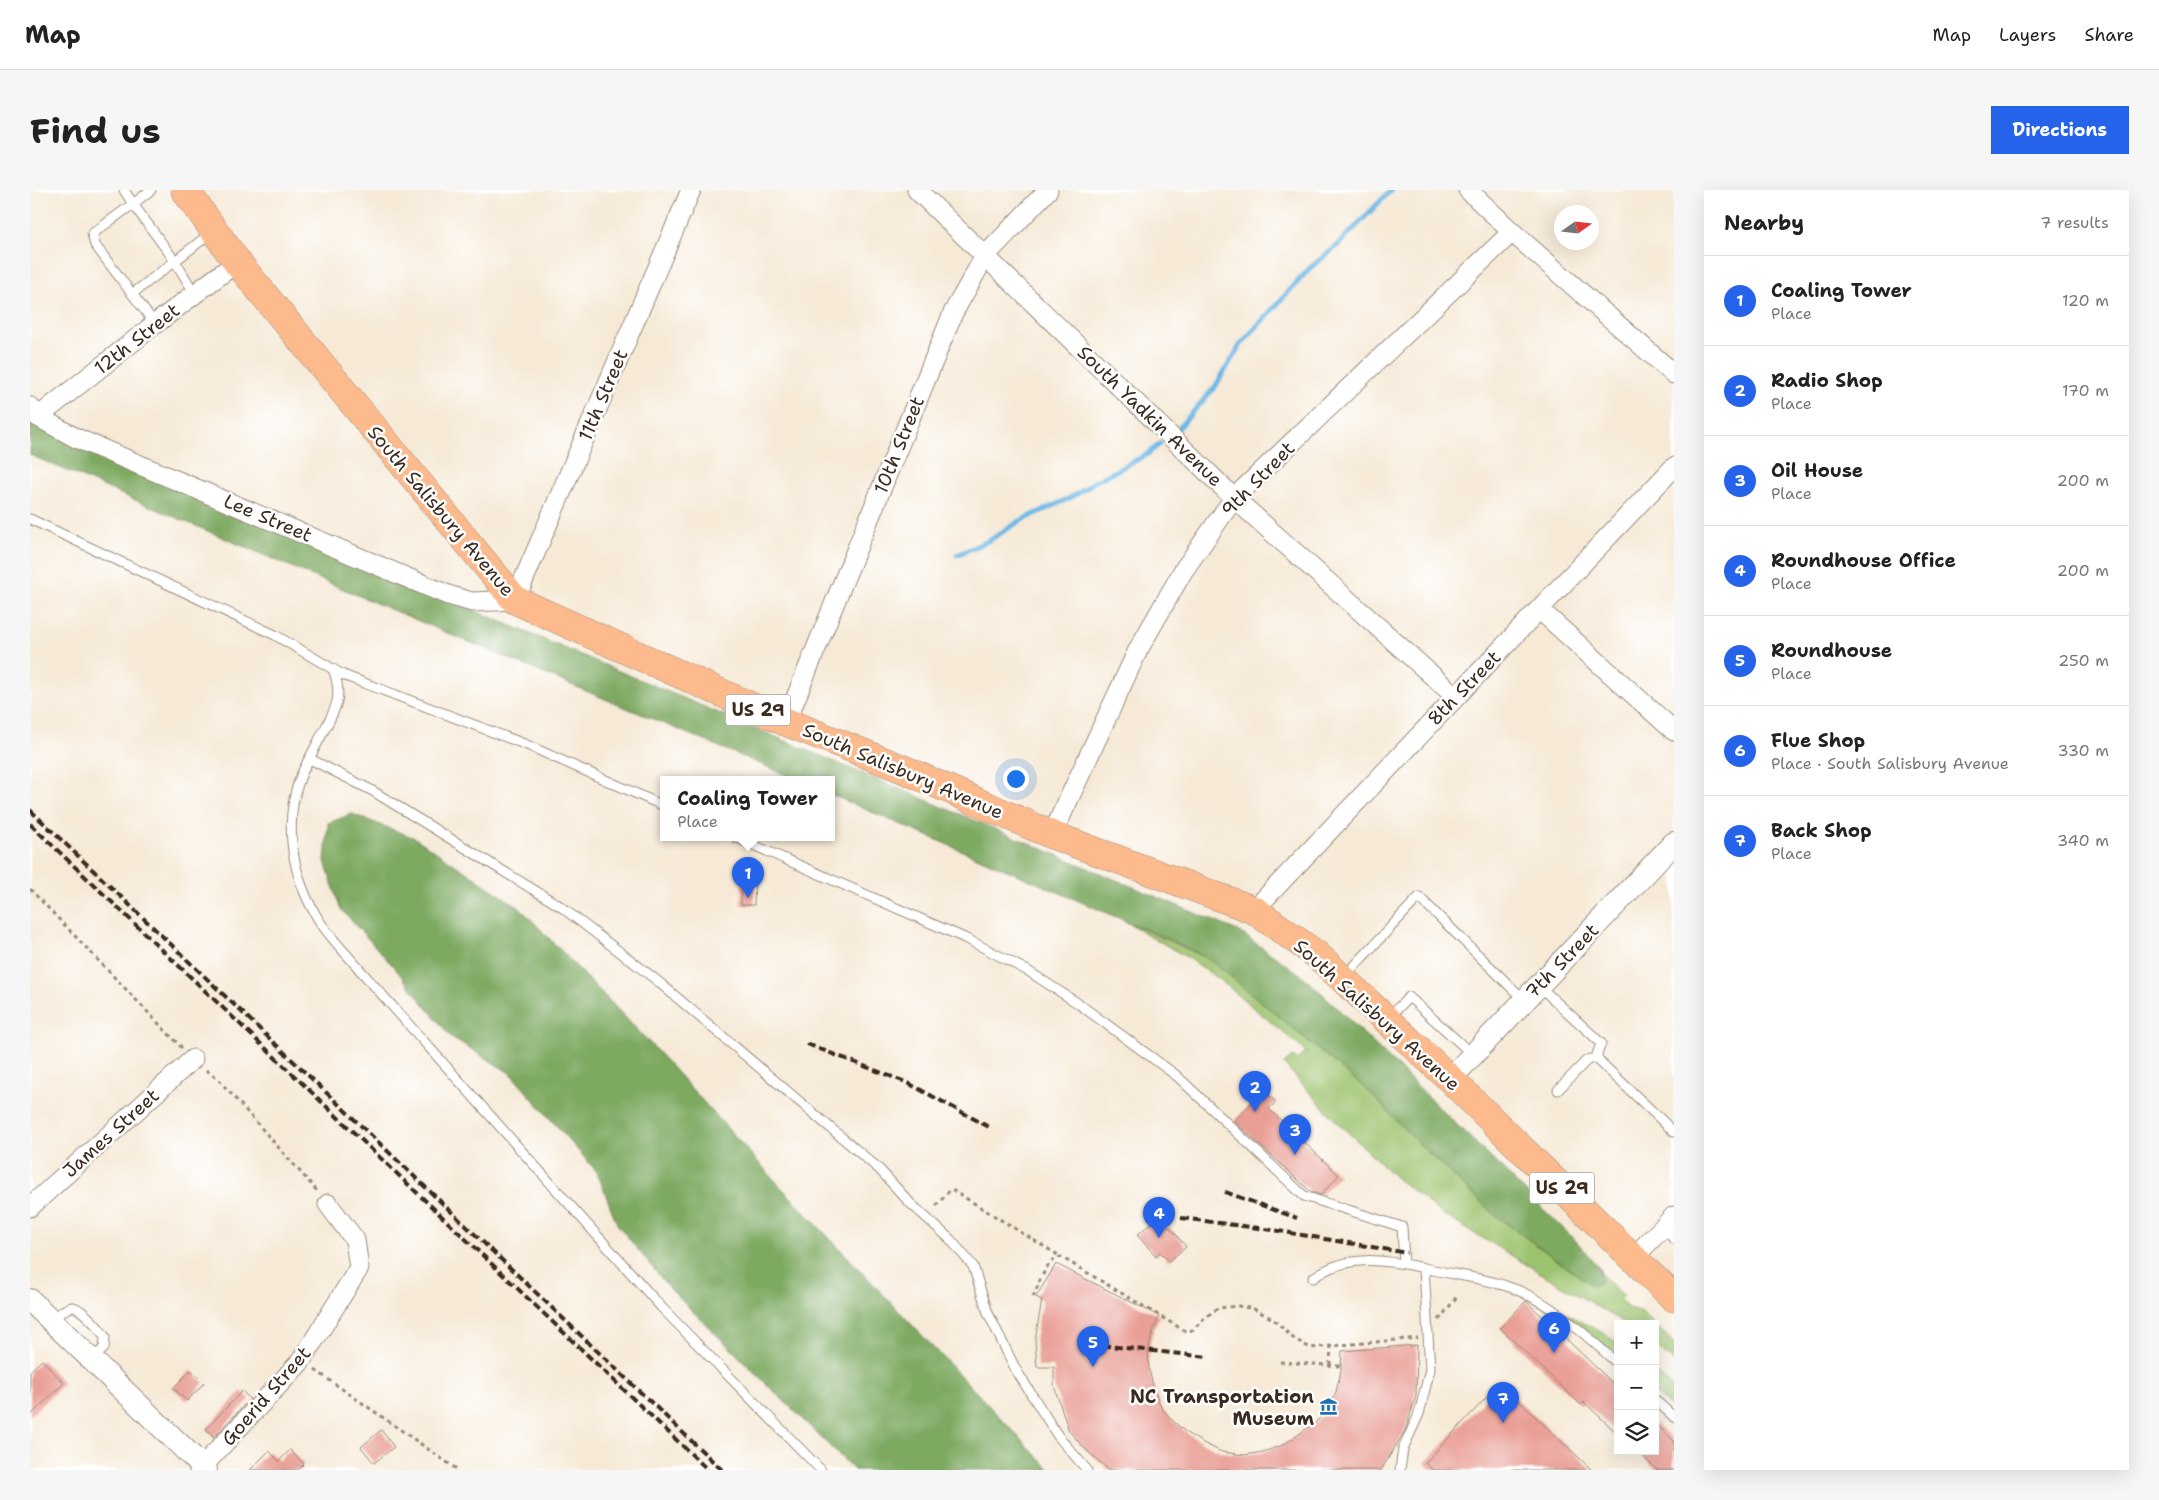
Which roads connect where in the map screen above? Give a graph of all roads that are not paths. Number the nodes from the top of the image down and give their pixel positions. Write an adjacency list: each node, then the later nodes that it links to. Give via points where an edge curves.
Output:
1 (124, 190): 8 (lane)
2 (151, 190): 8 (lane)
3 (185, 190): 9 (main road, South Salisbury Avenue / US 29)
4 (691, 190): 22 (street, 11th Street)
5 (917, 190): 11 (street, South Yadkin Avenue)
6 (1048, 190): 11 (street, 10th Street)
7 (1468, 190): 10 (street)
8 (133, 204): 12 (lane); 14 (lane, via 92,234 95,245)
9 (214, 230): 12 (lane); 13 (main road, South Salisbury Avenue / US 29)
10 (1512, 232): 17 (street); 20 (street, 9th Street)
11 (985, 256): 20 (street, South Yadkin Avenue); 26 (street, 10th Street, via 953,312)
12 (175, 261): 14 (lane); 15 (lane)
13 (237, 262): 15 (street, 12th Street); 22 (main road, South Salisbury Avenue / US 29)
14 (132, 294): 16 (lane)
15 (196, 294): 16 (street, 12th Street)
16 (155, 324): 18 (street, 12th Street)
17 (1674, 374)
18 (34, 412): 22 (street, Lee Street, via 76,438 448,595 472,602)
19 (1674, 467): 23 (street, 8th Street)
20 (1234, 498): 25 (street, South Yadkin Avenue); 30 (street, 9th Street, via 1183,571 1138,650)
21 (30, 519): 24 (lane, via 276,635)
22 (514, 600): 26 (main road, South Salisbury Avenue / US 29)
23 (1540, 610): 25 (street, 8th Street); 27 (street)
24 (333, 669): 28 (lane, via 339,697); 29 (lane, via 527,745)
25 (1455, 696): 33 (street, 8th Street)
26 (786, 722): 30 (main road, South Salisbury Avenue / US 29)
27 (1674, 731)
28 (310, 759): 57 (lane, via 294,800 291,833 302,891 318,919 662,1308); 58 (lane, via 379,795 560,906 655,979 879,1169 973,1266 988,1313 1016,1370 1058,1436)
29 (660, 804)
30 (1052, 835): 33 (main road, South Salisbury Avenue / US 29)
31 (744, 841): 47 (lane, via 969,940 1028,971 1177,1076 1304,1196 1402,1227)
32 (1674, 843): 35 (street, 7th Street)
33 (1254, 910): 34 (main road, South Salisbury Avenue / US 29, via 1317,955)
34 (1342, 979): 35 (lane, via 1419,897); 36 (main road, South Salisbury Avenue / US 29)
35 (1532, 993): 37 (street, 7th Street); 38 (lane, via 1601,1043)
36 (1386, 1020): 37 (lane, via 1409,997); 40 (main road, South Salisbury Avenue / US 29)
37 (1473, 1055): 40 (street, 7th Street)
38 (1596, 1058): 41 (lane, via 1587,1060); 42 (lane)
39 (193, 1059): 44 (street, James Street)
40 (1450, 1079): 46 (main road, South Salisbury Avenue / US 29)
41 (1558, 1090)
42 (1674, 1132)
43 (328, 1204): 56 (street, Goerid Street, via 354,1240 359,1268 301,1361)
44 (30, 1207)
45 (1670, 1228): 46 (street)
46 (1633, 1258): 50 (main road, South Salisbury Avenue / US 29)
47 (1404, 1264): 48 (lane); 49 (lane, via 1341,1263)
48 (1424, 1268): 52 (lane, via 1504,1285 1548,1306); 55 (lane, via 1430,1369 1419,1414 1403,1449)
49 (1313, 1278)
50 (1674, 1298)
51 (30, 1300): 56 (street)
52 (1614, 1360)
53 (1659, 1404): 54 (lane)
54 (1674, 1417)
55 (1401, 1466): 59 (lane)
56 (203, 1469)
57 (821, 1470)
58 (1087, 1470)
59 (1410, 1470)

